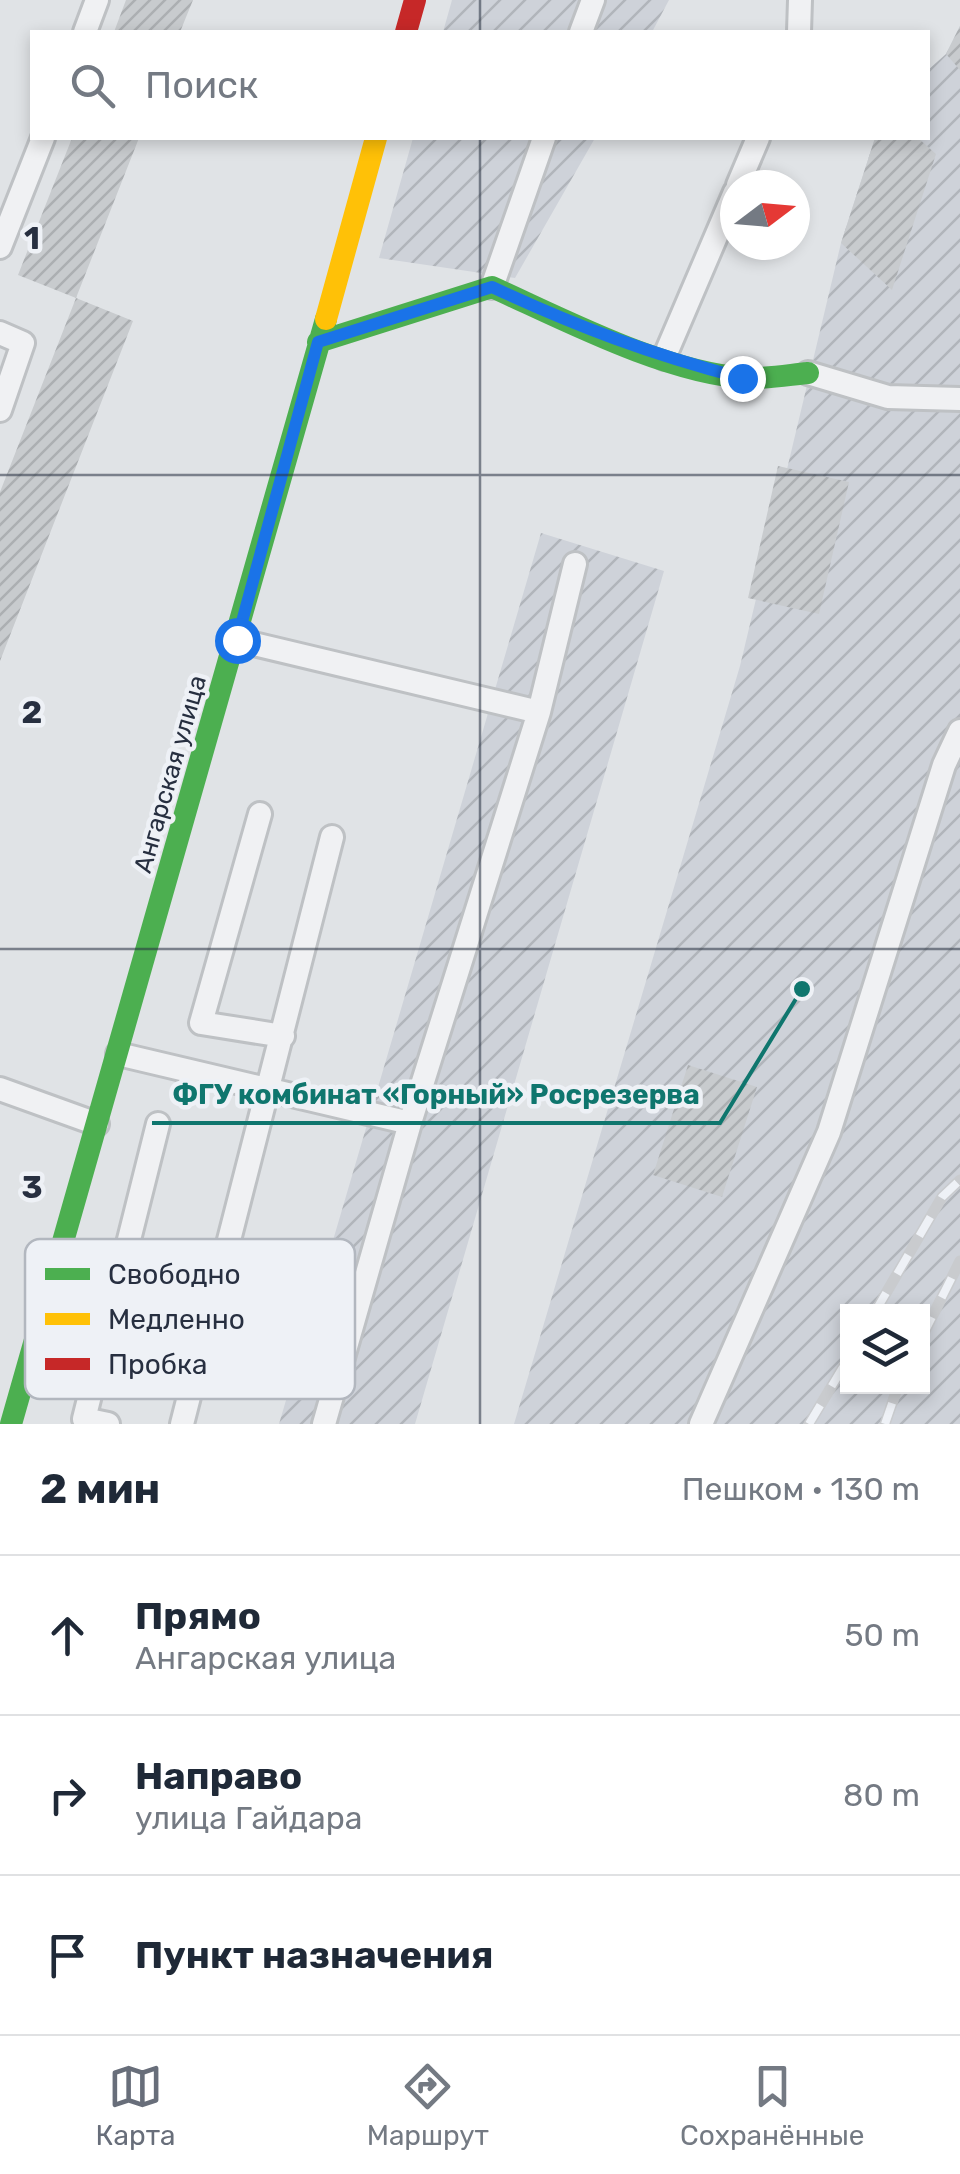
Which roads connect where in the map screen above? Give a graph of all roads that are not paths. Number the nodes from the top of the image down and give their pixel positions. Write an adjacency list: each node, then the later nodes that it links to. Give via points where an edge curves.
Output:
1 (97, 0): 5 (lane)
2 (416, 0): 6 (street)
3 (592, 0): 7 (lane)
4 (800, 0): 8 (lane)
5 (85, 30)
6 (407, 30)
7 (582, 30)
8 (798, 30)
9 (42, 140): 15 (lane)
10 (375, 140): 18 (street, Ангарская улица)
11 (543, 140): 16 (lane)
12 (757, 140): 13 (lane)
13 (744, 170)
14 (720, 227): 19 (lane)
15 (0, 246)
16 (492, 287): 18 (street); 19 (street)
17 (0, 333): 22 (lane, via 23,342)
18 (318, 342): 24 (street, Ангарская улица)
19 (664, 358): 20 (street, via 742,378)
20 (808, 373): 21 (lane, via 888,397)
21 (960, 399)
22 (0, 410)
23 (575, 564): 25 (lane)
24 (237, 640): 25 (lane); 30 (street, Ангарская улица)
25 (540, 712): 33 (lane)
26 (960, 731): 48 (lane, via 829,1132)
27 (260, 814): 29 (lane, via 201,1024)
28 (332, 836): 29 (lane)
29 (283, 1036): 32 (lane)
30 (118, 1054): 32 (lane); 34 (street, Ангарская улица)
31 (0, 1089): 34 (lane)
32 (269, 1090): 33 (lane); 38 (lane)
33 (410, 1122): 39 (lane)
34 (98, 1124): 36 (street, Ангарская улица)
35 (158, 1124): 37 (lane)
36 (65, 1239)
37 (129, 1239)
38 (230, 1239)
39 (355, 1315)
40 (25, 1376): 44 (street, Ангарская улица)
41 (89, 1399): 45 (lane, via 84,1418)
42 (189, 1399): 46 (lane)
43 (331, 1399): 47 (lane)
44 (11, 1424)
45 (108, 1424)
46 (182, 1424)
47 (324, 1424)
48 (701, 1424)

